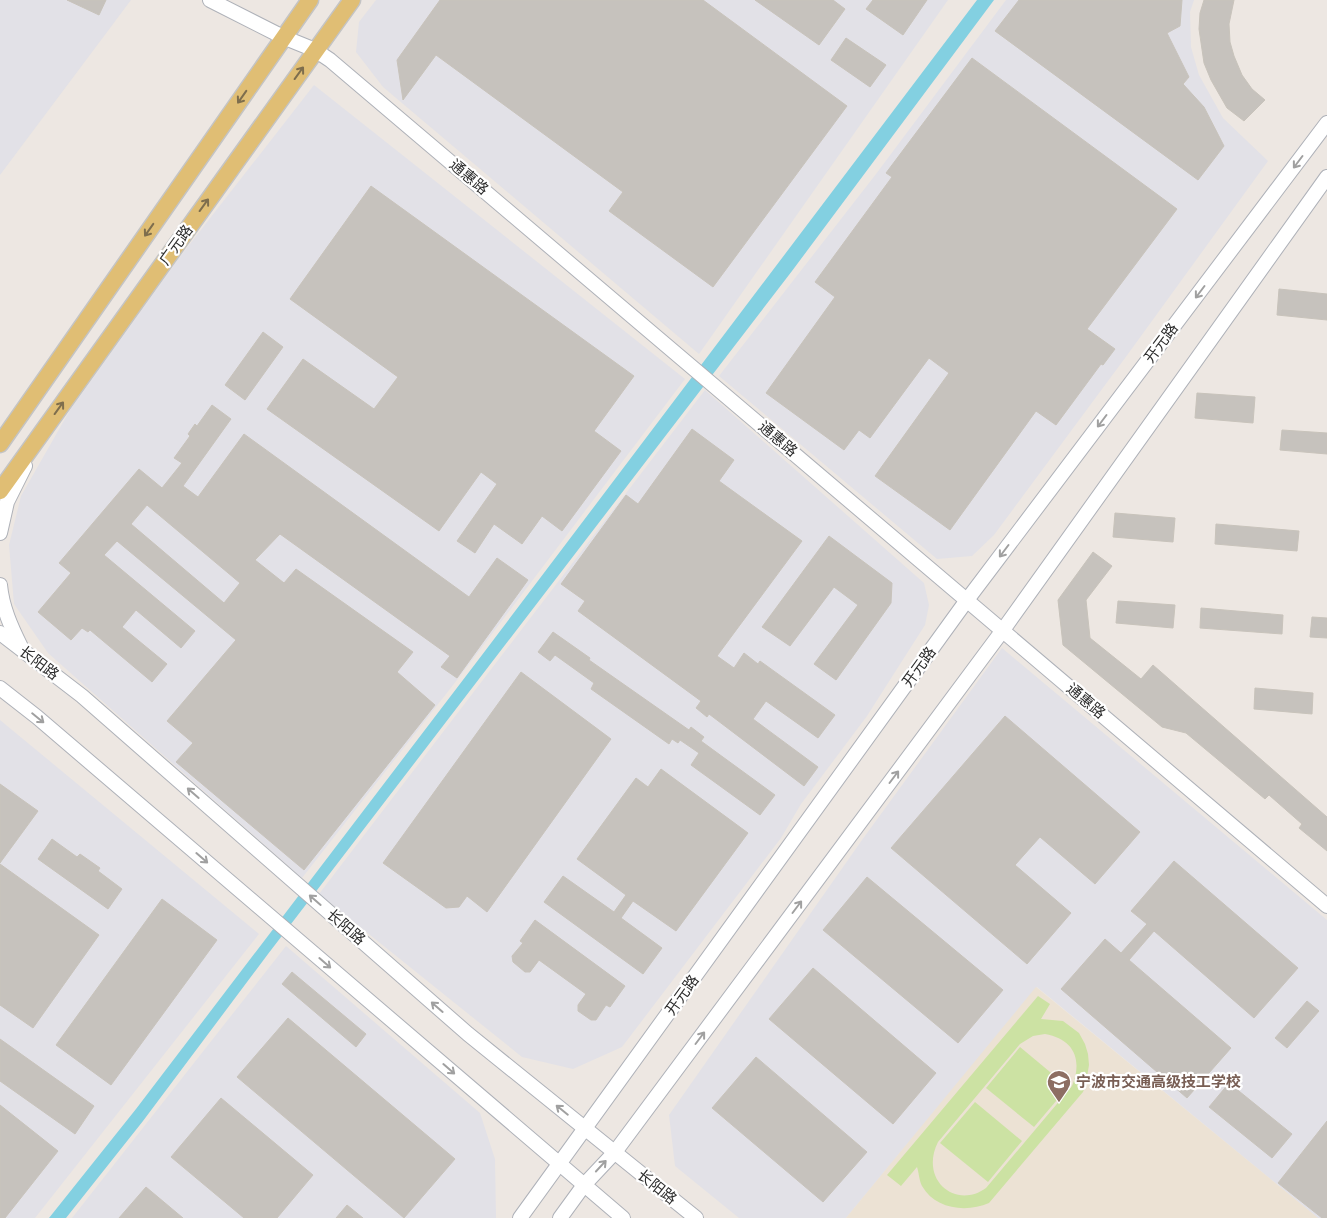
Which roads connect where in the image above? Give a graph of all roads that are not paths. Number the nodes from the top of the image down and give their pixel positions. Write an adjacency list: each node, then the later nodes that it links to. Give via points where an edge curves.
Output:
1 (210, 0): 4 (main road, 通惠路)
2 (310, 0): 4 (main road, 广元路)
3 (352, 0): 5 (main road, 广元路)
4 (283, 37): 5 (main road, 通惠路); 9 (main road, 广元路, one-way to 9)
5 (315, 50): 8 (main road, 广元路, one-way to 5); 13 (main road, 通惠路)
6 (1327, 123): 13 (main road, 开元路, one-way to 13)
7 (1327, 177): 14 (main road)
8 (40, 434): 10 (main road, 广元路); 11 (main road, via 7,502)
9 (2, 439)
10 (0, 491)
11 (0, 533)
12 (0, 585): 16 (main road, via 6,614)
13 (967, 600): 14 (main road, 通惠路); 19 (main road, 开元路)
14 (1003, 630): 18 (main road, 通惠路); 20 (main road, one-way to 14)
15 (0, 633): 16 (main road, 长阳路)
16 (22, 650): 19 (main road, 长阳路, one-way to 16, via 468,1034 82,696)
17 (0, 688): 21 (main road, one-way to 21)
18 (1327, 906)
19 (585, 1129): 20 (main road, 长阳路); 21 (main road, 开元路)
20 (614, 1152): 22 (main road, one-way to 20); 26 (main road, 长阳路)
21 (560, 1164): 22 (main road); 23 (main road, 开元路)
22 (584, 1184): 24 (main road); 25 (main road)
23 (520, 1218)
24 (560, 1218)
25 (623, 1218)
26 (696, 1218)

